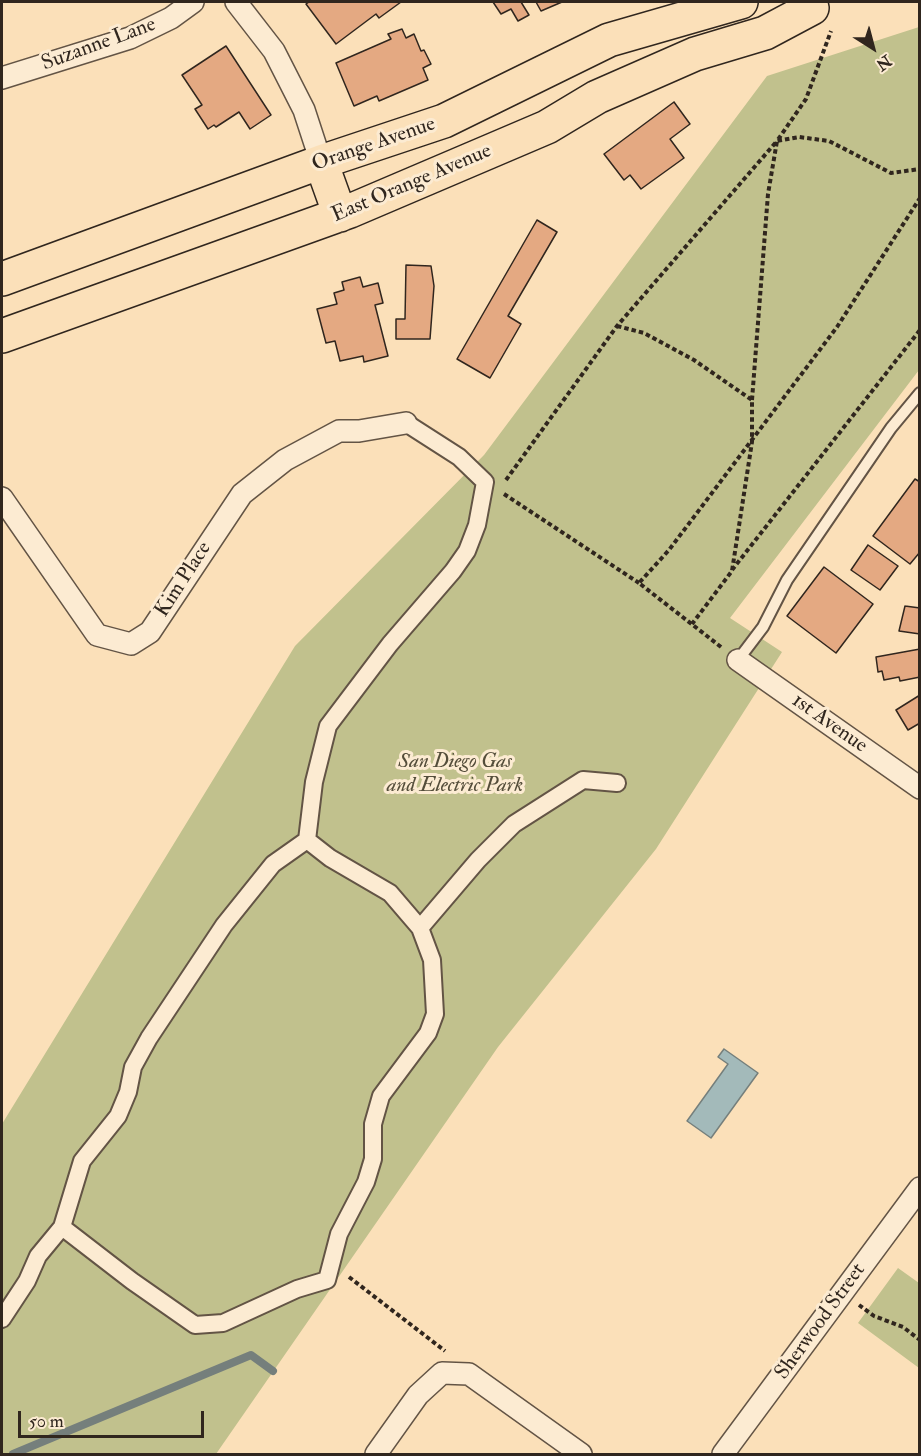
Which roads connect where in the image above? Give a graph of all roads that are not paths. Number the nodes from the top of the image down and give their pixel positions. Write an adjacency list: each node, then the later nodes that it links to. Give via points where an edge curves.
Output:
1 (192, 2): 6 (street, Suzanne Lane, via 171,18 130,38)
2 (236, 2): 7 (street, via 274,51 304,110)
3 (741, 2): 7 (main road, Orange Avenue, via 609,40 444,121)
4 (775, 2): 5 (main road)
5 (827, 10): 8 (main road, East Orange Avenue, via 673,63 597,97 547,127)
6 (2, 78)
7 (321, 162): 8 (main road); 9 (main road, Orange Avenue)
8 (340, 215): 10 (main road, East Orange Avenue)
9 (2, 279)
10 (2, 336)
11 (920, 393): 14 (lane, via 859,475)
12 (406, 423): 13 (street, Kim Place, via 339,431 285,460 242,494 150,632 132,644 97,635); 17 (street, via 459,457 492,486 467,551 328,726 314,782)
13 (2, 498)
14 (738, 660): 16 (street, 1st Avenue)
15 (617, 783): 18 (street, via 583,780 514,824)
16 (920, 788)
17 (307, 840): 18 (street, via 390,893); 20 (street, via 273,864 259,881 224,925 149,1038 133,1067 118,1116 82,1161)
18 (420, 928): 20 (street, via 432,960 435,1014 428,1033 381,1096 373,1124 373,1159 339,1234 327,1280 297,1289 223,1323 195,1325)
19 (920, 1188): 24 (street, Sherwood Street)
20 (62, 1227): 21 (street, via 38,1256)
21 (2, 1319)
22 (569, 1451): 23 (street, via 469,1374 442,1373 418,1395)
23 (376, 1455)
24 (723, 1455)

